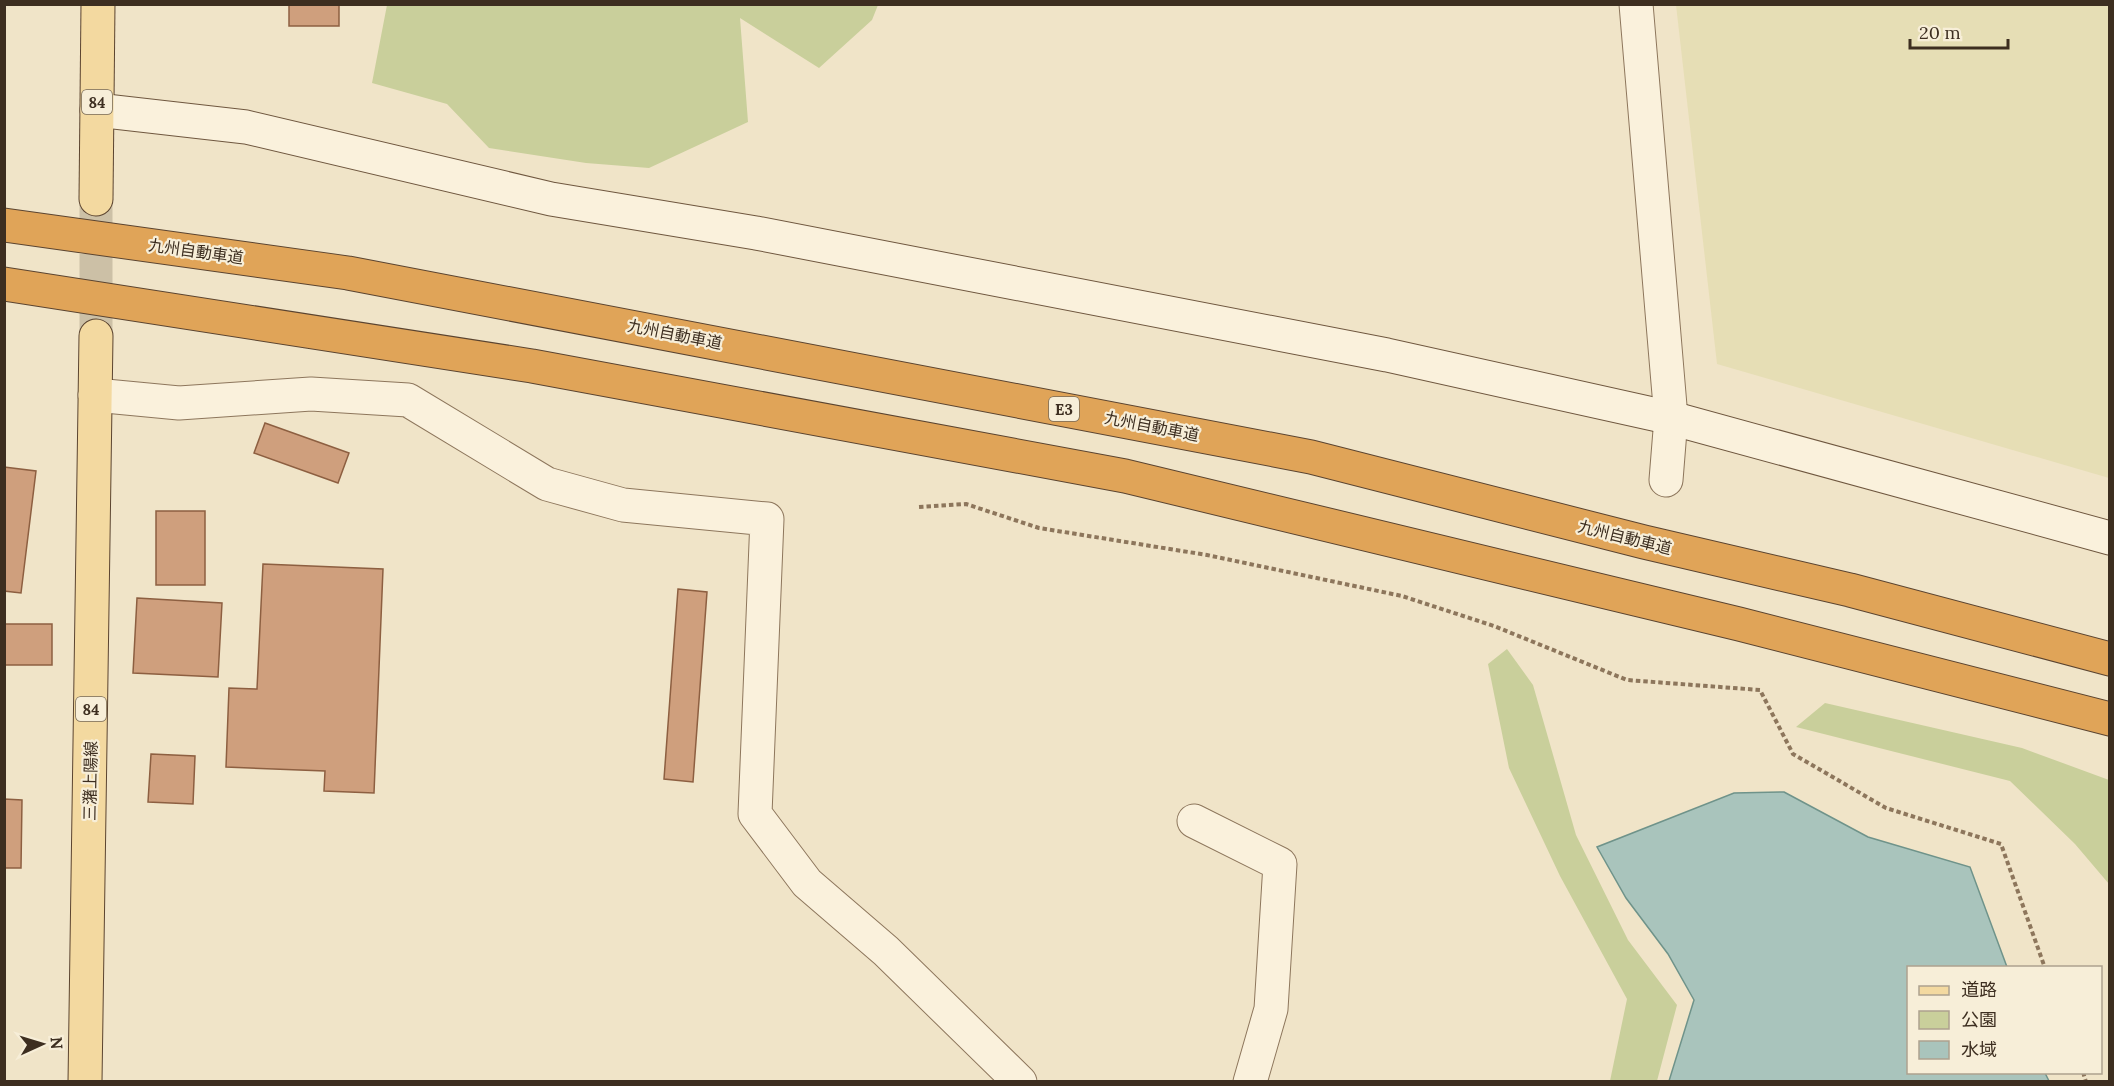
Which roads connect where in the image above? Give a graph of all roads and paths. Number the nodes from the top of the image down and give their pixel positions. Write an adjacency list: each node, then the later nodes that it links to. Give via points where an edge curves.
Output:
1 (98, 4): 3 (main road, 84)
2 (1636, 4): 9 (street)
3 (97, 110): 4 (main road, 84); 9 (street, via 246,127 552,199 756,233 1388,355)
4 (96, 199)
5 (4, 225): 13 (highway, 九州自動車道 / E3, via 348,273 1311,457 1850,590)
6 (4, 284): 14 (highway, via 543,368 1125,476 1750,627)
7 (96, 336): 8 (main road, 三潴上陽線 / 84)
8 (95, 395): 17 (main road, 三潴上陽線 / 84); 18 (street, via 179,403 311,394 408,399 547,484 622,505 767,519 755,814 807,883 886,951)
9 (1671, 418): 10 (street); 12 (street)
10 (1666, 480)
11 (919, 507): 16 (path, via 966,504 1039,528 1207,555 1402,596 1494,626 1627,680 1760,690 1793,754 1886,808 2001,844)
12 (2109, 538)
13 (2109, 660)
14 (2109, 719)
15 (1194, 821): 19 (street, via 1280,864 1271,1009)
16 (2044, 966)
17 (85, 1082)
18 (1020, 1082)
19 (1250, 1082)

